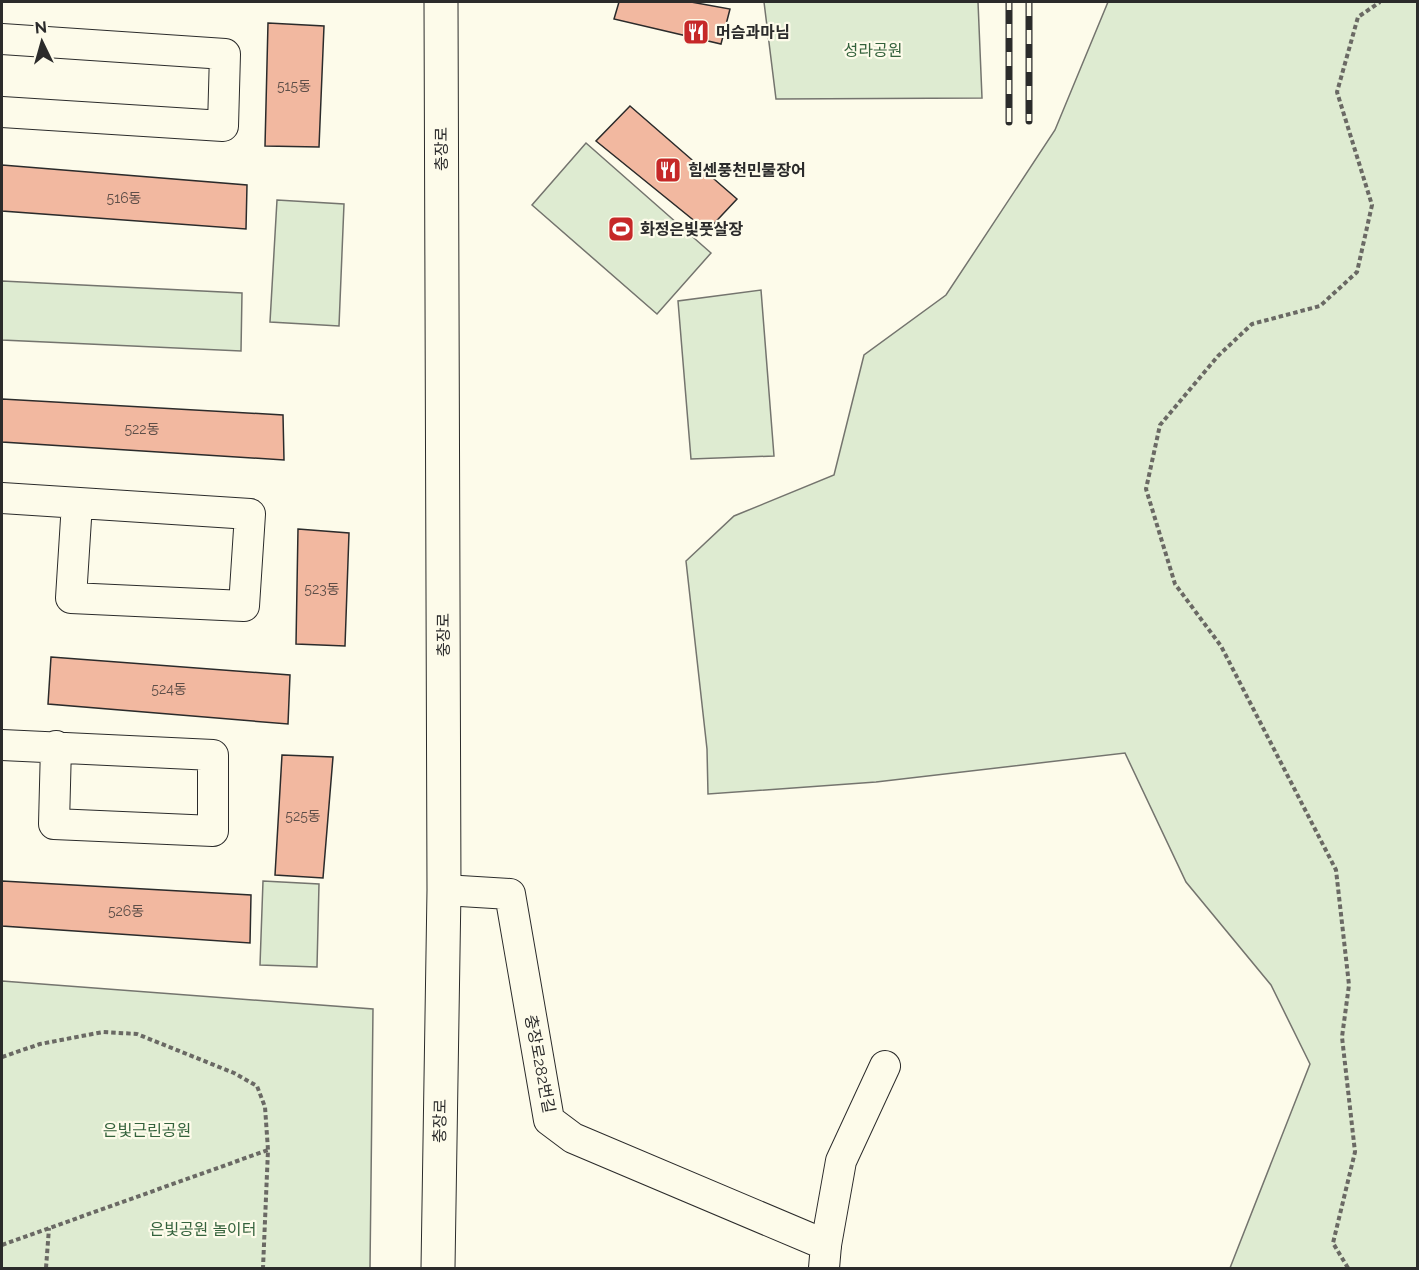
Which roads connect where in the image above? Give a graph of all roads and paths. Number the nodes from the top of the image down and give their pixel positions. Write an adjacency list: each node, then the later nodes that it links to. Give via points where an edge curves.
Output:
1 (441, 2): 9 (main road, 충장로)
2 (1380, 2): 19 (path, via 1358,17 1337,92 1372,205 1357,272 1320,306 1252,324 1218,357 1160,425 1146,489 1175,584 1221,646 1336,870 1349,985 1342,1037 1355,1152 1333,1243)
3 (2, 39): 4 (street, via 225,54 223,126)
4 (2, 112)
5 (2, 498): 6 (street)
6 (76, 503): 6 (street, via 71,598 244,606 250,514)
7 (2, 745): 8 (street)
8 (56, 746): 8 (street, via 54,824 213,831 213,755)
9 (444, 890): 15 (street, 충장로282번길, via 510,894 549,1120 573,1138); 18 (main road, 충장로)
10 (2, 1057): 12 (path, via 40,1044 103,1032 137,1034 257,1086 265,1107)
11 (885, 1066): 15 (street, via 841,1161)
12 (268, 1150): 13 (path); 17 (path)
13 (49, 1228): 14 (path); 16 (path)
14 (2, 1245)
15 (825, 1257)
16 (46, 1269)
17 (263, 1269)
18 (438, 1269)
19 (1348, 1269)

